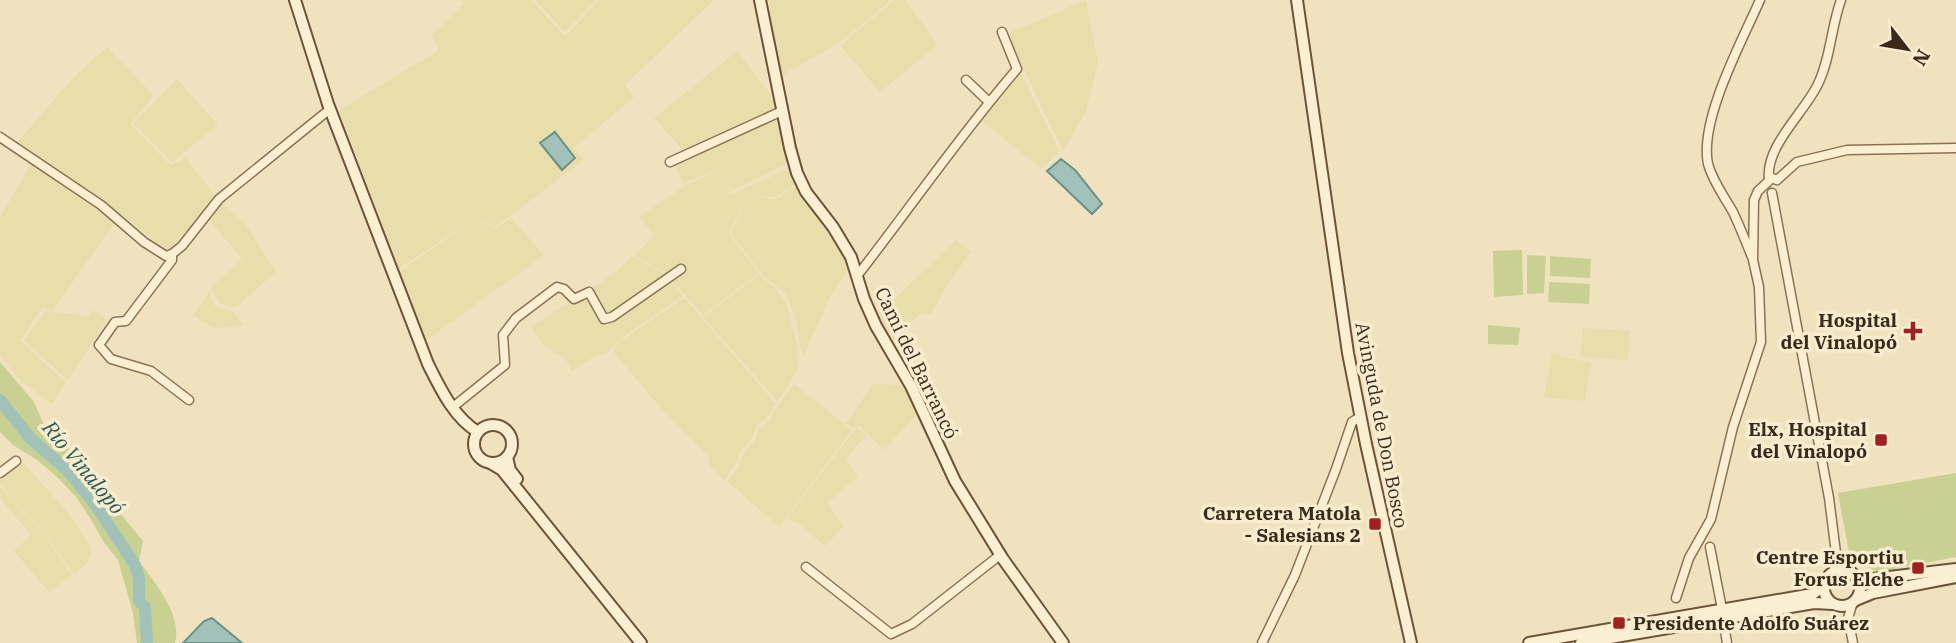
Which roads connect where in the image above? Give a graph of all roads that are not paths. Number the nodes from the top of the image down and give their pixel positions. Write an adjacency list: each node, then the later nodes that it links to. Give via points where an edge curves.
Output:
1 (295, 0): 9 (main road)
2 (760, 0): 10 (main road, Camí del Barrancó)
3 (1297, 0): 22 (main road, Avinguda de Don Bosco)
4 (1760, 0): 17 (street, via 1712,114 1707,139 1708,163 1717,187)
5 (1841, 0): 14 (street, via 1826,65 1770,164)
6 (1002, 32): 8 (street, via 1017,69)
7 (966, 80): 8 (street)
8 (989, 102): 19 (street)
9 (330, 109): 16 (street, via 219,199); 21 (main road, via 417,337)
10 (782, 111): 13 (street); 19 (main road, Camí del Barrancó, via 801,183 842,240)
11 (0, 136): 16 (street, via 101,205 157,251)
12 (1956, 148): 14 (street, via 1847,150 1797,162)
13 (670, 162)
14 (1771, 181): 15 (street, via 1767,190); 15 (street, via 1779,189); 17 (street, via 1758,191 1755,200)
15 (1772, 193): 29 (street)
16 (172, 254): 20 (street, via 126,321 115,322 99,345 111,359 151,370)
17 (1754, 260): 37 (street, via 1761,342 1733,427 1711,519 1689,558)
18 (681, 269): 21 (street, via 604,319 589,292 575,299 557,287 516,318 503,335 505,365)
19 (857, 276): 30 (main road, Camí del Barrancó, via 876,326 911,386 955,481)
20 (189, 400)
21 (453, 407): 23 (main road)
22 (1360, 417): 46 (street, via 1352,422 1295,575); 47 (main road, Avinguda de Don Bosco)
23 (478, 432): 24 (main road, via 491,425 509,432); 26 (main road, via 474,451)
24 (508, 457): 26 (main road); 44 (main road, via 510,470)
25 (16, 461): 27 (street)
26 (492, 464): 43 (main road, via 502,470)
27 (0, 473)
28 (1710, 547): 40 (street)
29 (1836, 553): 33 (street); 34 (street)
30 (1000, 555): 31 (street, via 912,624 891,634); 45 (main road, Camí del Barrancó)
31 (806, 567)
32 (1956, 569): 34 (main road, via 1872,579)
33 (1834, 572): 34 (main road); 36 (main road)
34 (1854, 575): 38 (main road, via 1860,589)
35 (1956, 577): 38 (main road)
36 (1824, 585): 39 (main road, via 1825,596); 40 (main road, via 1813,594)
37 (1675, 598)
38 (1854, 601): 39 (main road); 41 (street)
39 (1835, 605): 40 (main road); 41 (street)
40 (1722, 614): 42 (main road); 48 (main road); 50 (street)
41 (1849, 618): 51 (street)
42 (1602, 641): 49 (main road)
43 (640, 643)
44 (647, 643)
45 (1063, 643)
46 (1262, 643)
47 (1411, 643)
48 (1529, 643)
49 (1581, 643)
50 (1727, 643)
51 (1853, 643)

